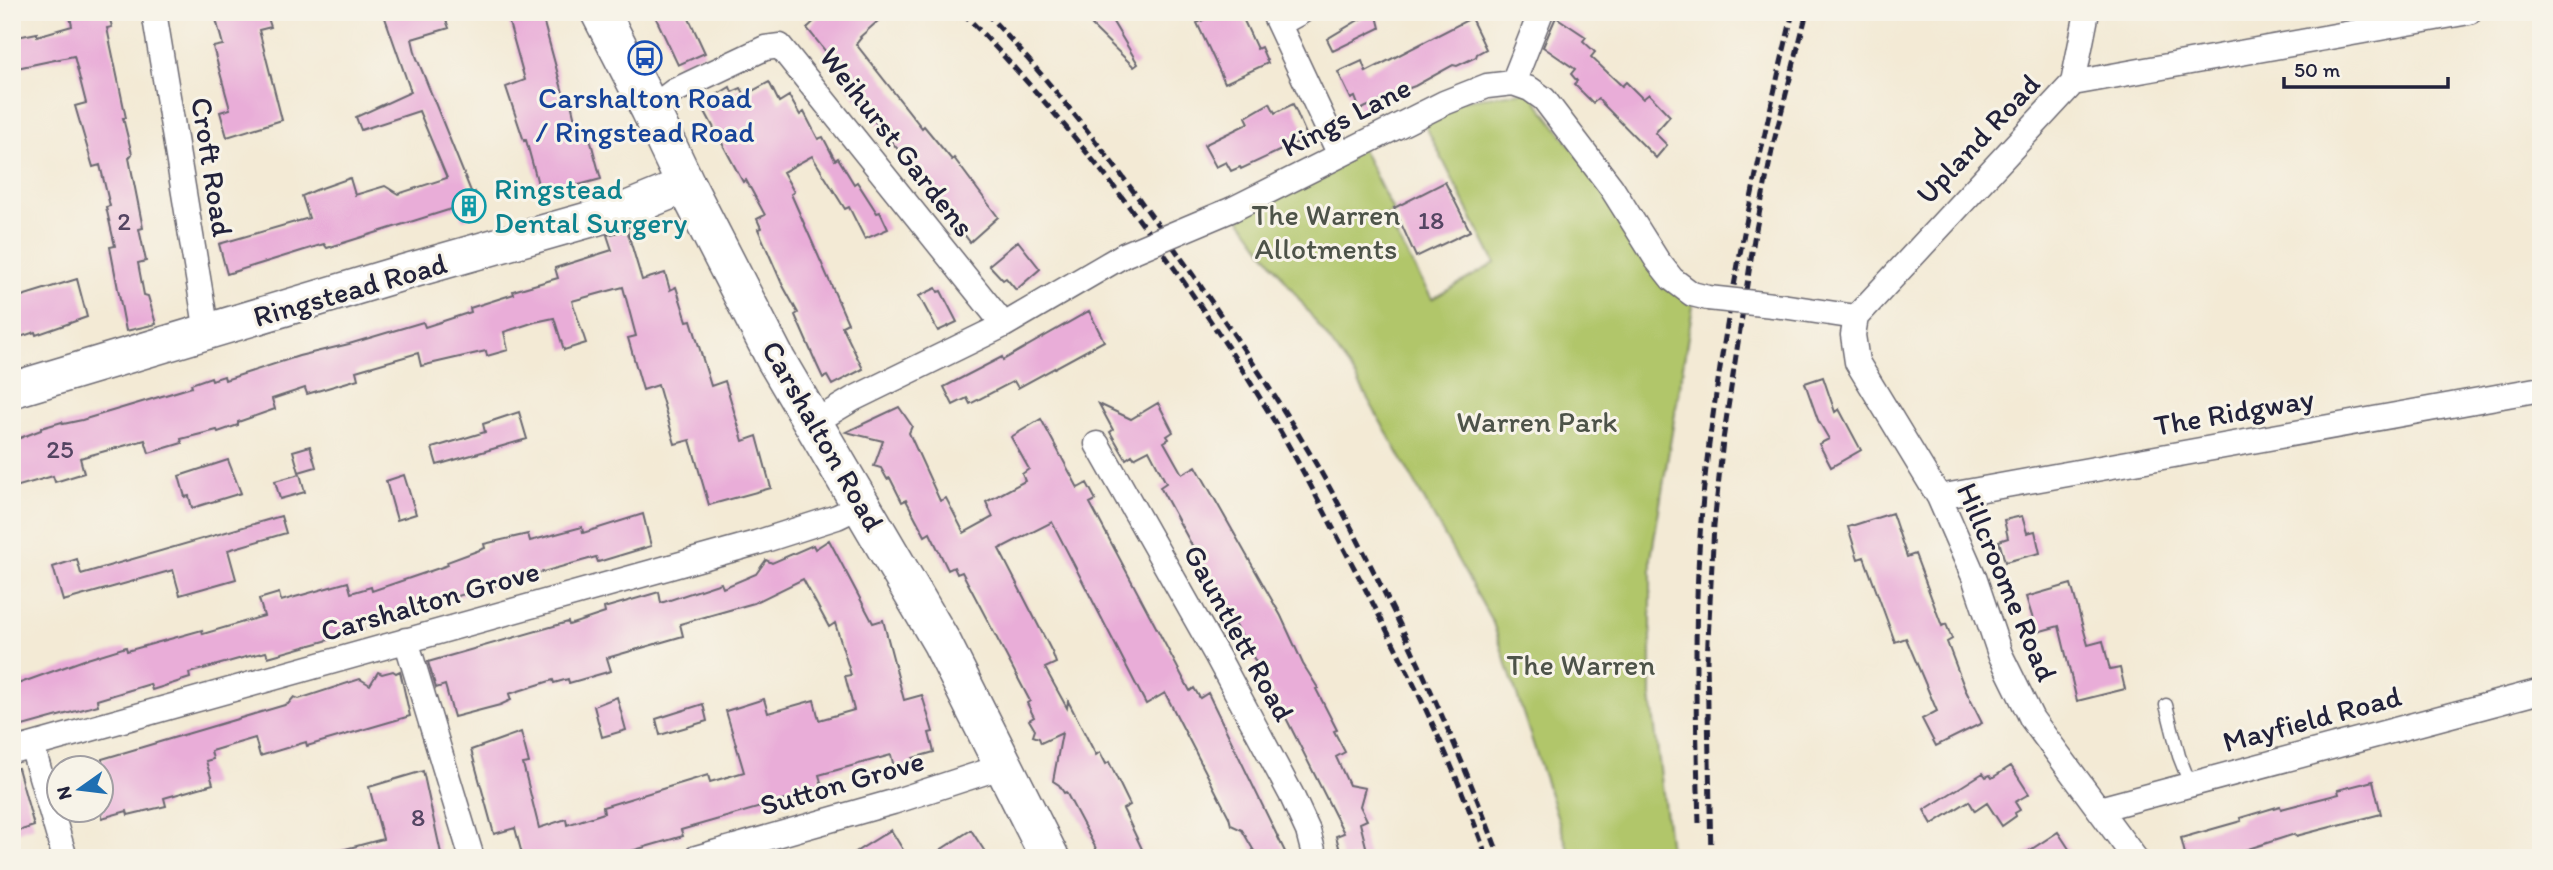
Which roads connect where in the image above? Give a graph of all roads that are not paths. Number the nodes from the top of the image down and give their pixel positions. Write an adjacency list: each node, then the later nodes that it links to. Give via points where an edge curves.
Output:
1 (154, 12): 15 (street, Croft Road)
2 (600, 12): 10 (highway, Carshalton Road)
3 (1301, 12): 7 (street)
4 (1541, 12): 8 (street)
5 (2087, 12): 9 (street)
6 (2469, 12): 9 (street, Upland Road)
7 (1276, 18): 11 (street)
8 (1513, 83): 11 (street, Kings Lane, via 1487,86 1444,103); 13 (street, bridge, via 1544,99 1611,187 1657,260 1683,289 1708,298)
9 (2073, 83): 13 (street, Upland Road)
10 (650, 109): 12 (highway, Carshalton Road); 14 (street, Weihurst Gardens, via 674,91 765,48 780,46)
11 (1340, 155): 14 (street, Kings Lane, bridge, via 1233,209 1124,255)
12 (686, 185): 15 (street, Ringstead Road, via 630,208); 18 (highway, Carshalton Road)
13 (1856, 317): 20 (street, Hillcroome Road, via 1857,362)
14 (1004, 325): 18 (street, Kings Lane)
15 (207, 332): 17 (street, Ringstead Road)
16 (2541, 389): 20 (street, The Ridgway)
17 (12, 390)
18 (813, 423): 21 (highway, Carshalton Road)
19 (1097, 444): 33 (street, Gauntlett Road, via 1291,794)
20 (1939, 497): 28 (street, Hillcroome Road, via 2000,654 2032,719)
21 (862, 505): 22 (street, Carshalton Grove, via 756,543); 26 (highway, Carshalton Road, via 942,643)
22 (407, 640): 25 (street, Carshalton Grove); 30 (street)
23 (2541, 691): 27 (street, Mayfield Road)
24 (2166, 705): 27 (lane)
25 (22, 748): 29 (street)
26 (1004, 766): 31 (street, Sutton Grove); 32 (highway, Carshalton Road)
27 (2190, 784): 28 (street, Mayfield Road)
28 (2099, 809): 34 (street, Hillcroome Road)
29 (65, 858)
30 (472, 858)
31 (696, 858)
32 (1050, 858)
33 (1315, 858)
34 (2135, 858)

